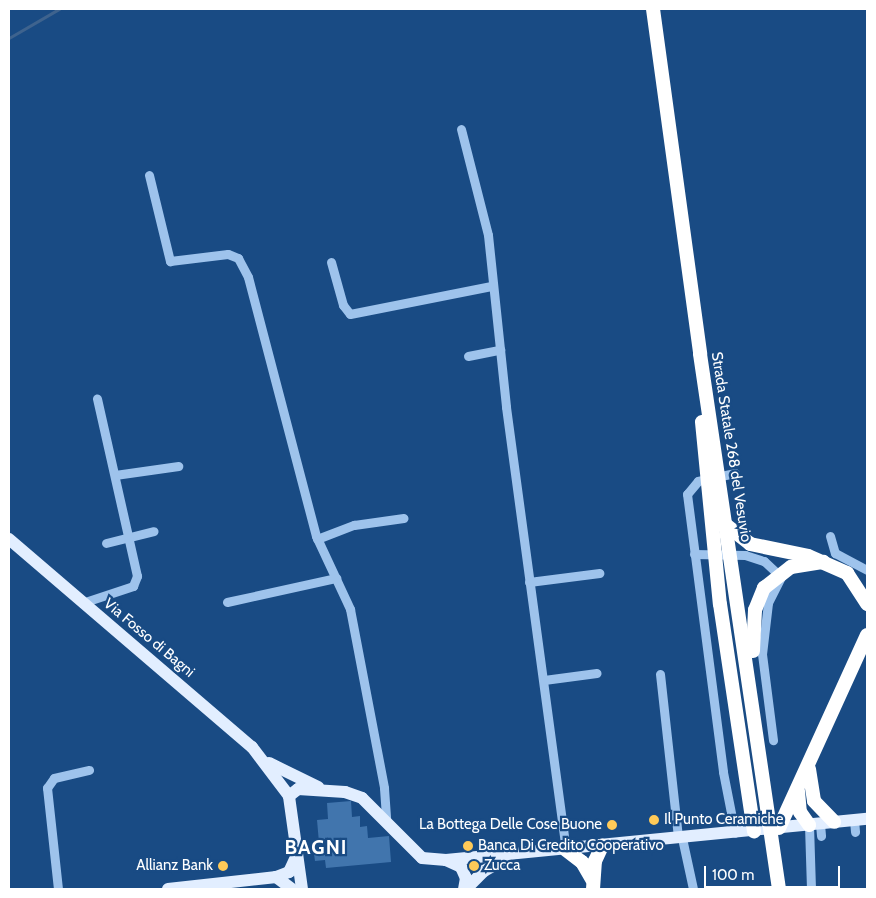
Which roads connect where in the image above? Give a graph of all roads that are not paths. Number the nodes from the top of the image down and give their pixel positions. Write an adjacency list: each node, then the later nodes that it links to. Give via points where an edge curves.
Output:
1 (654, 9): 7 (highway, Strada Statale 268 del Vesuvio)
2 (461, 129): 5 (street, via 488,235)
3 (149, 175): 19 (street, via 170,261 228,254 242,263)
4 (331, 262): 5 (street, via 343,305 350,314)
5 (491, 286): 6 (street)
6 (500, 350): 8 (street); 26 (street)
7 (700, 354): 14 (highway, Strada Statale 268 del Vesuvio, bridge); 47 (highway, bridge, via 710,533)
8 (468, 356)
9 (96, 398): 12 (street)
10 (178, 466): 12 (street)
11 (735, 473): 21 (street, via 698,480 687,494)
12 (115, 475): 18 (street)
13 (404, 518): 19 (street, via 354,525)
14 (726, 525): 22 (highway, bridge, via 750,544); 34 (highway, Strada Statale 268 del Vesuvio, bridge)
15 (154, 531): 18 (street)
16 (830, 536): 23 (street, via 835,553)
17 (9, 538): 28 (main road, Via Fosso di Bagni)
18 (129, 538): 20 (street); 28 (street, via 136,581 127,589)
19 (317, 539): 25 (street)
20 (106, 543)
21 (694, 554): 34 (street, via 745,555 764,562 781,577 768,603 762,654); 48 (street)
22 (824, 562): 29 (highway, via 848,573); 34 (highway, bridge, via 780,572 759,598 752,637)
23 (867, 570)
24 (598, 573): 26 (street)
25 (336, 578): 27 (street); 43 (street, via 350,610 384,788)
26 (529, 582): 33 (street)
27 (227, 602)
28 (82, 603): 35 (main road, Via Fosso di Bagni)
29 (867, 604)
30 (867, 635): 36 (highway)
31 (597, 674): 33 (street)
32 (660, 674): 49 (street)
33 (544, 680): 51 (street)
34 (765, 739): 63 (highway, Strada Statale 268 del Vesuvio, bridge)
35 (267, 762): 39 (main road, Via Fosso di Bagni); 40 (main road, Via Fosso di Bagni)
36 (809, 768): 38 (highway); 41 (highway)
37 (90, 770): 57 (street, via 54,778 47,788)
38 (798, 790): 45 (highway); 46 (highway, via 800,812)
39 (328, 791): 40 (main road, via 298,789); 43 (main road, via 362,798)
40 (289, 796): 53 (main road)
41 (814, 801): 44 (highway); 46 (highway)
42 (867, 819): 44 (main road, via 854,826)
43 (386, 820): 54 (main road, via 422,858)
44 (834, 822): 46 (main road)
45 (779, 828): 46 (main road); 47 (main road)
46 (817, 828): 64 (street)
47 (754, 831): 48 (main road)
48 (735, 832): 49 (main road)
49 (680, 838): 50 (main road); 62 (street)
50 (602, 846): 51 (main road); 56 (highway)
51 (566, 850): 52 (main road); 56 (highway, via 582,862)
52 (512, 855): 54 (main road); 61 (main road, via 495,863)
53 (296, 857): 55 (main road, via 289,872); 60 (main road)
54 (446, 860): 61 (main road, via 465,872)
55 (276, 877): 58 (main road); 59 (main road)
56 (593, 884)
57 (58, 889)
58 (168, 889)
59 (292, 889)
60 (302, 889)
61 (465, 889)
62 (693, 889)
63 (779, 889)
64 (811, 889)

